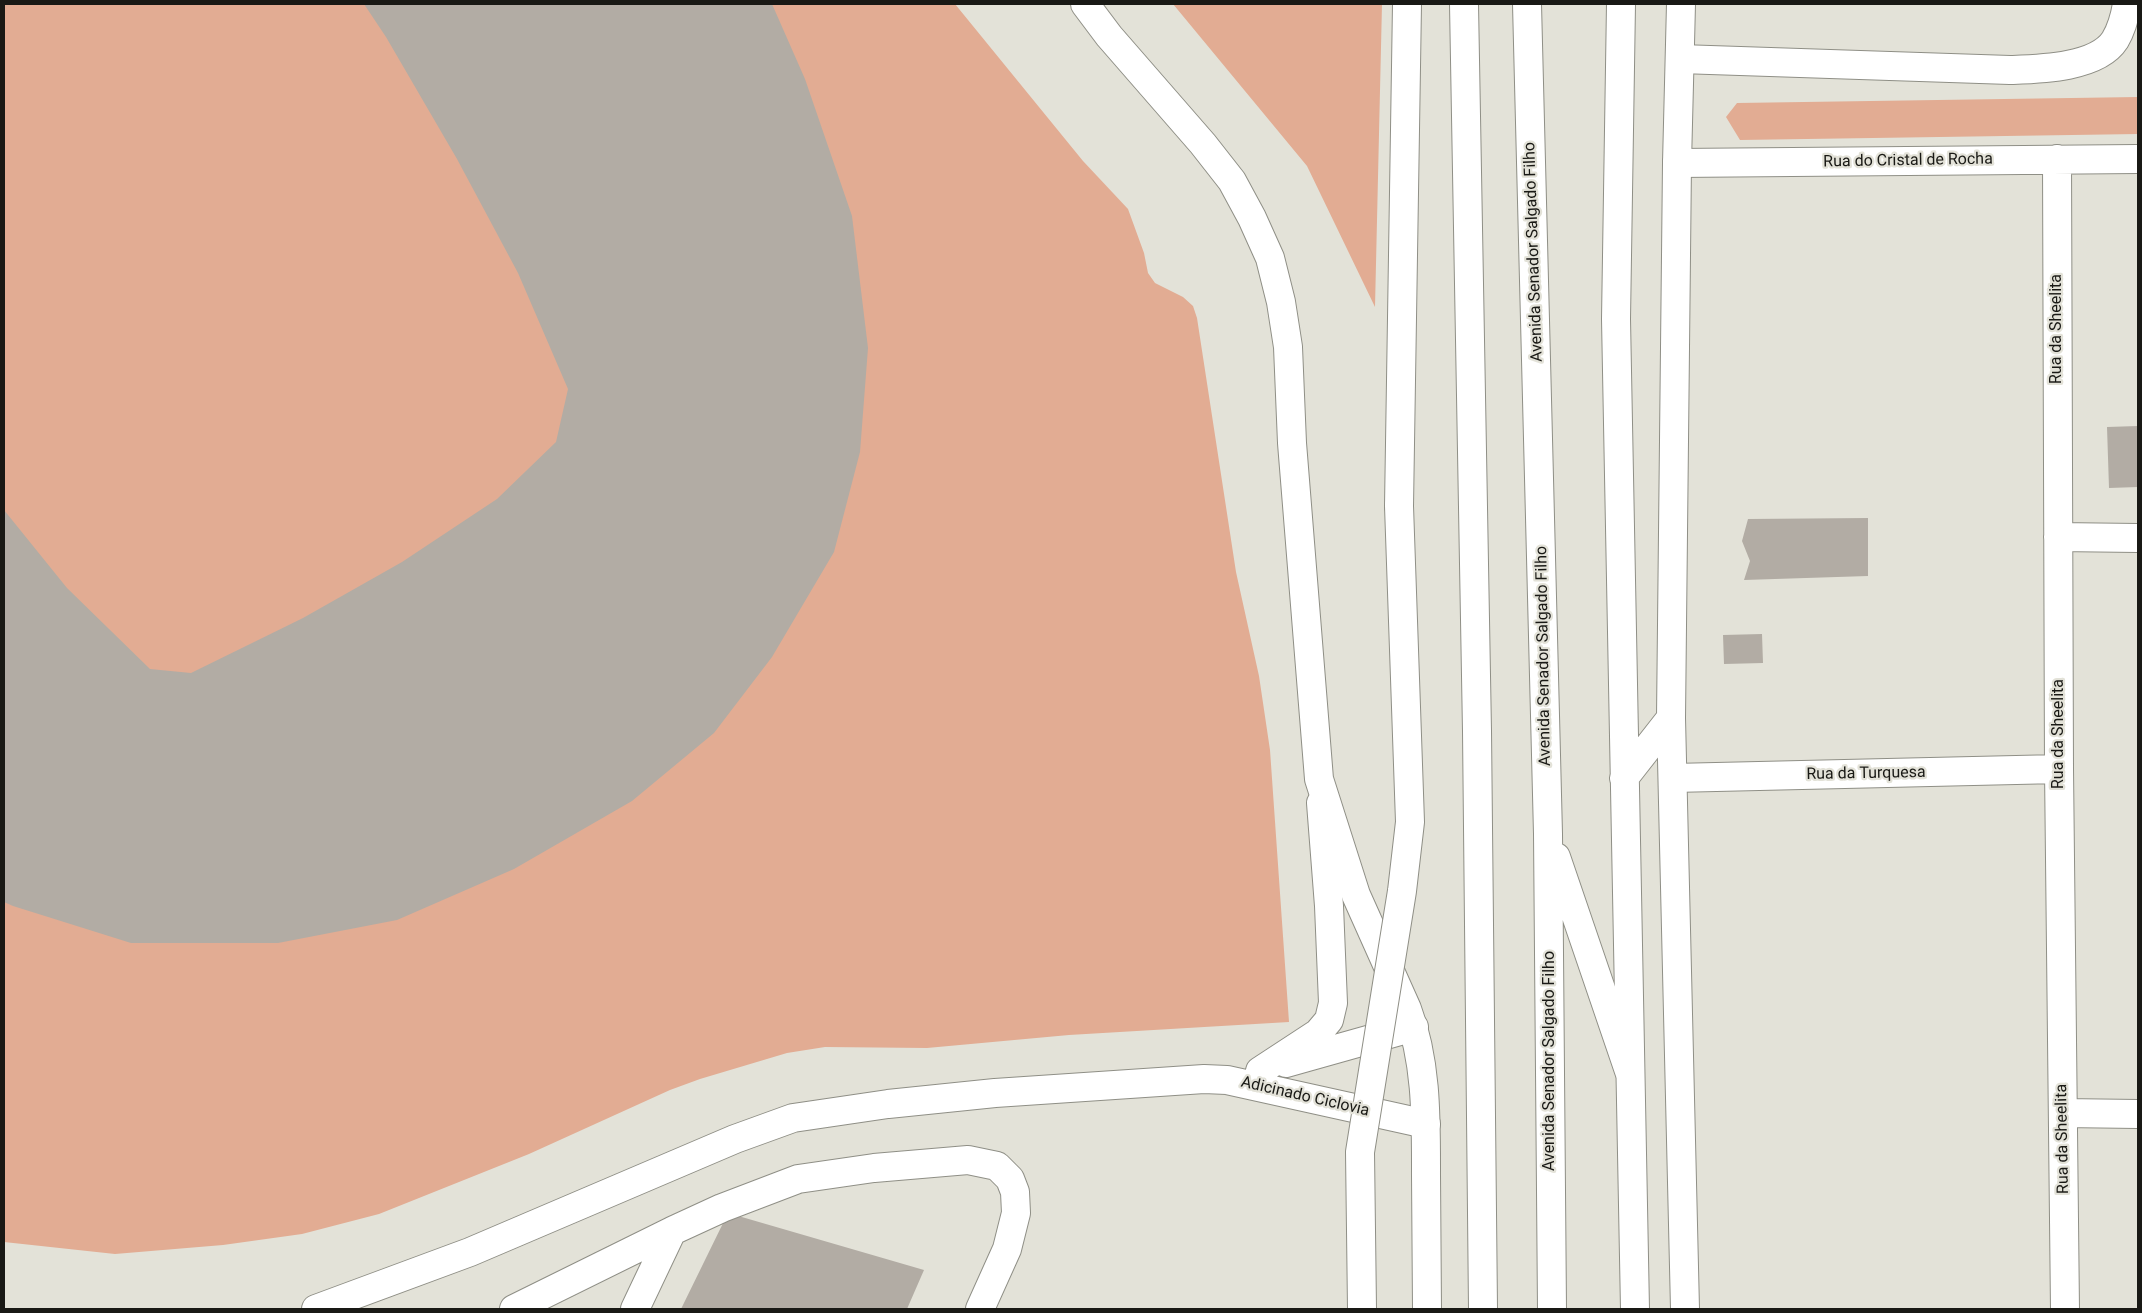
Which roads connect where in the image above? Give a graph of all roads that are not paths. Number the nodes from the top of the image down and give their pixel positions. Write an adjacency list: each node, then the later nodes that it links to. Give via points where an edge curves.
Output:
1 (1085, 4): 18 (main road, via 1232,181 1270,258 1282,302 1288,347 1292,443)
2 (1407, 4): 32 (main road, bridge, via 1400,506 1410,822 1360,1152)
3 (1464, 4): 34 (main road, via 1477,721)
4 (1527, 4): 19 (main road, Avenida Senador Salgado Filho)
5 (1621, 4): 16 (main road, via 1616,319)
6 (1681, 4): 8 (main road)
7 (2127, 4): 8 (main road, via 2114,42 2102,53 2050,68 2010,70)
8 (1680, 59): 11 (main road)
9 (2057, 159): 10 (main road, Rua do Cristal de Rocha); 11 (main road, Rua do Cristal de Rocha); 12 (main road, Rua da Sheelita)
10 (2138, 159)
11 (1677, 163): 14 (main road)
12 (2058, 537): 13 (main road); 15 (main road, Rua da Sheelita)
13 (2138, 538)
14 (1671, 718): 16 (main road); 17 (main road)
15 (2059, 769): 17 (main road, Rua da Turquesa); 24 (main road, Rua da Sheelita)
16 (1624, 778): 22 (main road)
17 (1672, 778): 37 (main road)
18 (1319, 779): 20 (main road, via 1356,895); 21 (main road, via 1333,1003 1329,1020 1318,1033)
19 (1548, 834): 22 (main road); 35 (main road, Avenida Senador Salgado Filho)
20 (1414, 1028): 21 (main road, Adicinado Ciclovia); 26 (main road, via 1424,1086)
21 (1260, 1071): 23 (main road, Adicinado Ciclovia)
22 (1629, 1071): 36 (main road)
23 (1227, 1080): 26 (main road, Adicinado Ciclovia); 29 (main road, via 995,1093 793,1118 735,1139 470,1252)
24 (2063, 1113): 25 (main road); 38 (main road, Rua da Sheelita)
25 (2138, 1114)
26 (1426, 1124): 33 (main road)
27 (672, 1231): 28 (main road); 30 (main road); 31 (main road, via 798,1179 968,1160 997,1166 1010,1179 1015,1192 1016,1213 1008,1249)
28 (522, 1307)
29 (316, 1309)
30 (635, 1309)
31 (980, 1309)
32 (1362, 1309)
33 (1427, 1309)
34 (1483, 1309)
35 (1552, 1309)
36 (1635, 1309)
37 (1685, 1309)
38 (2065, 1309)

